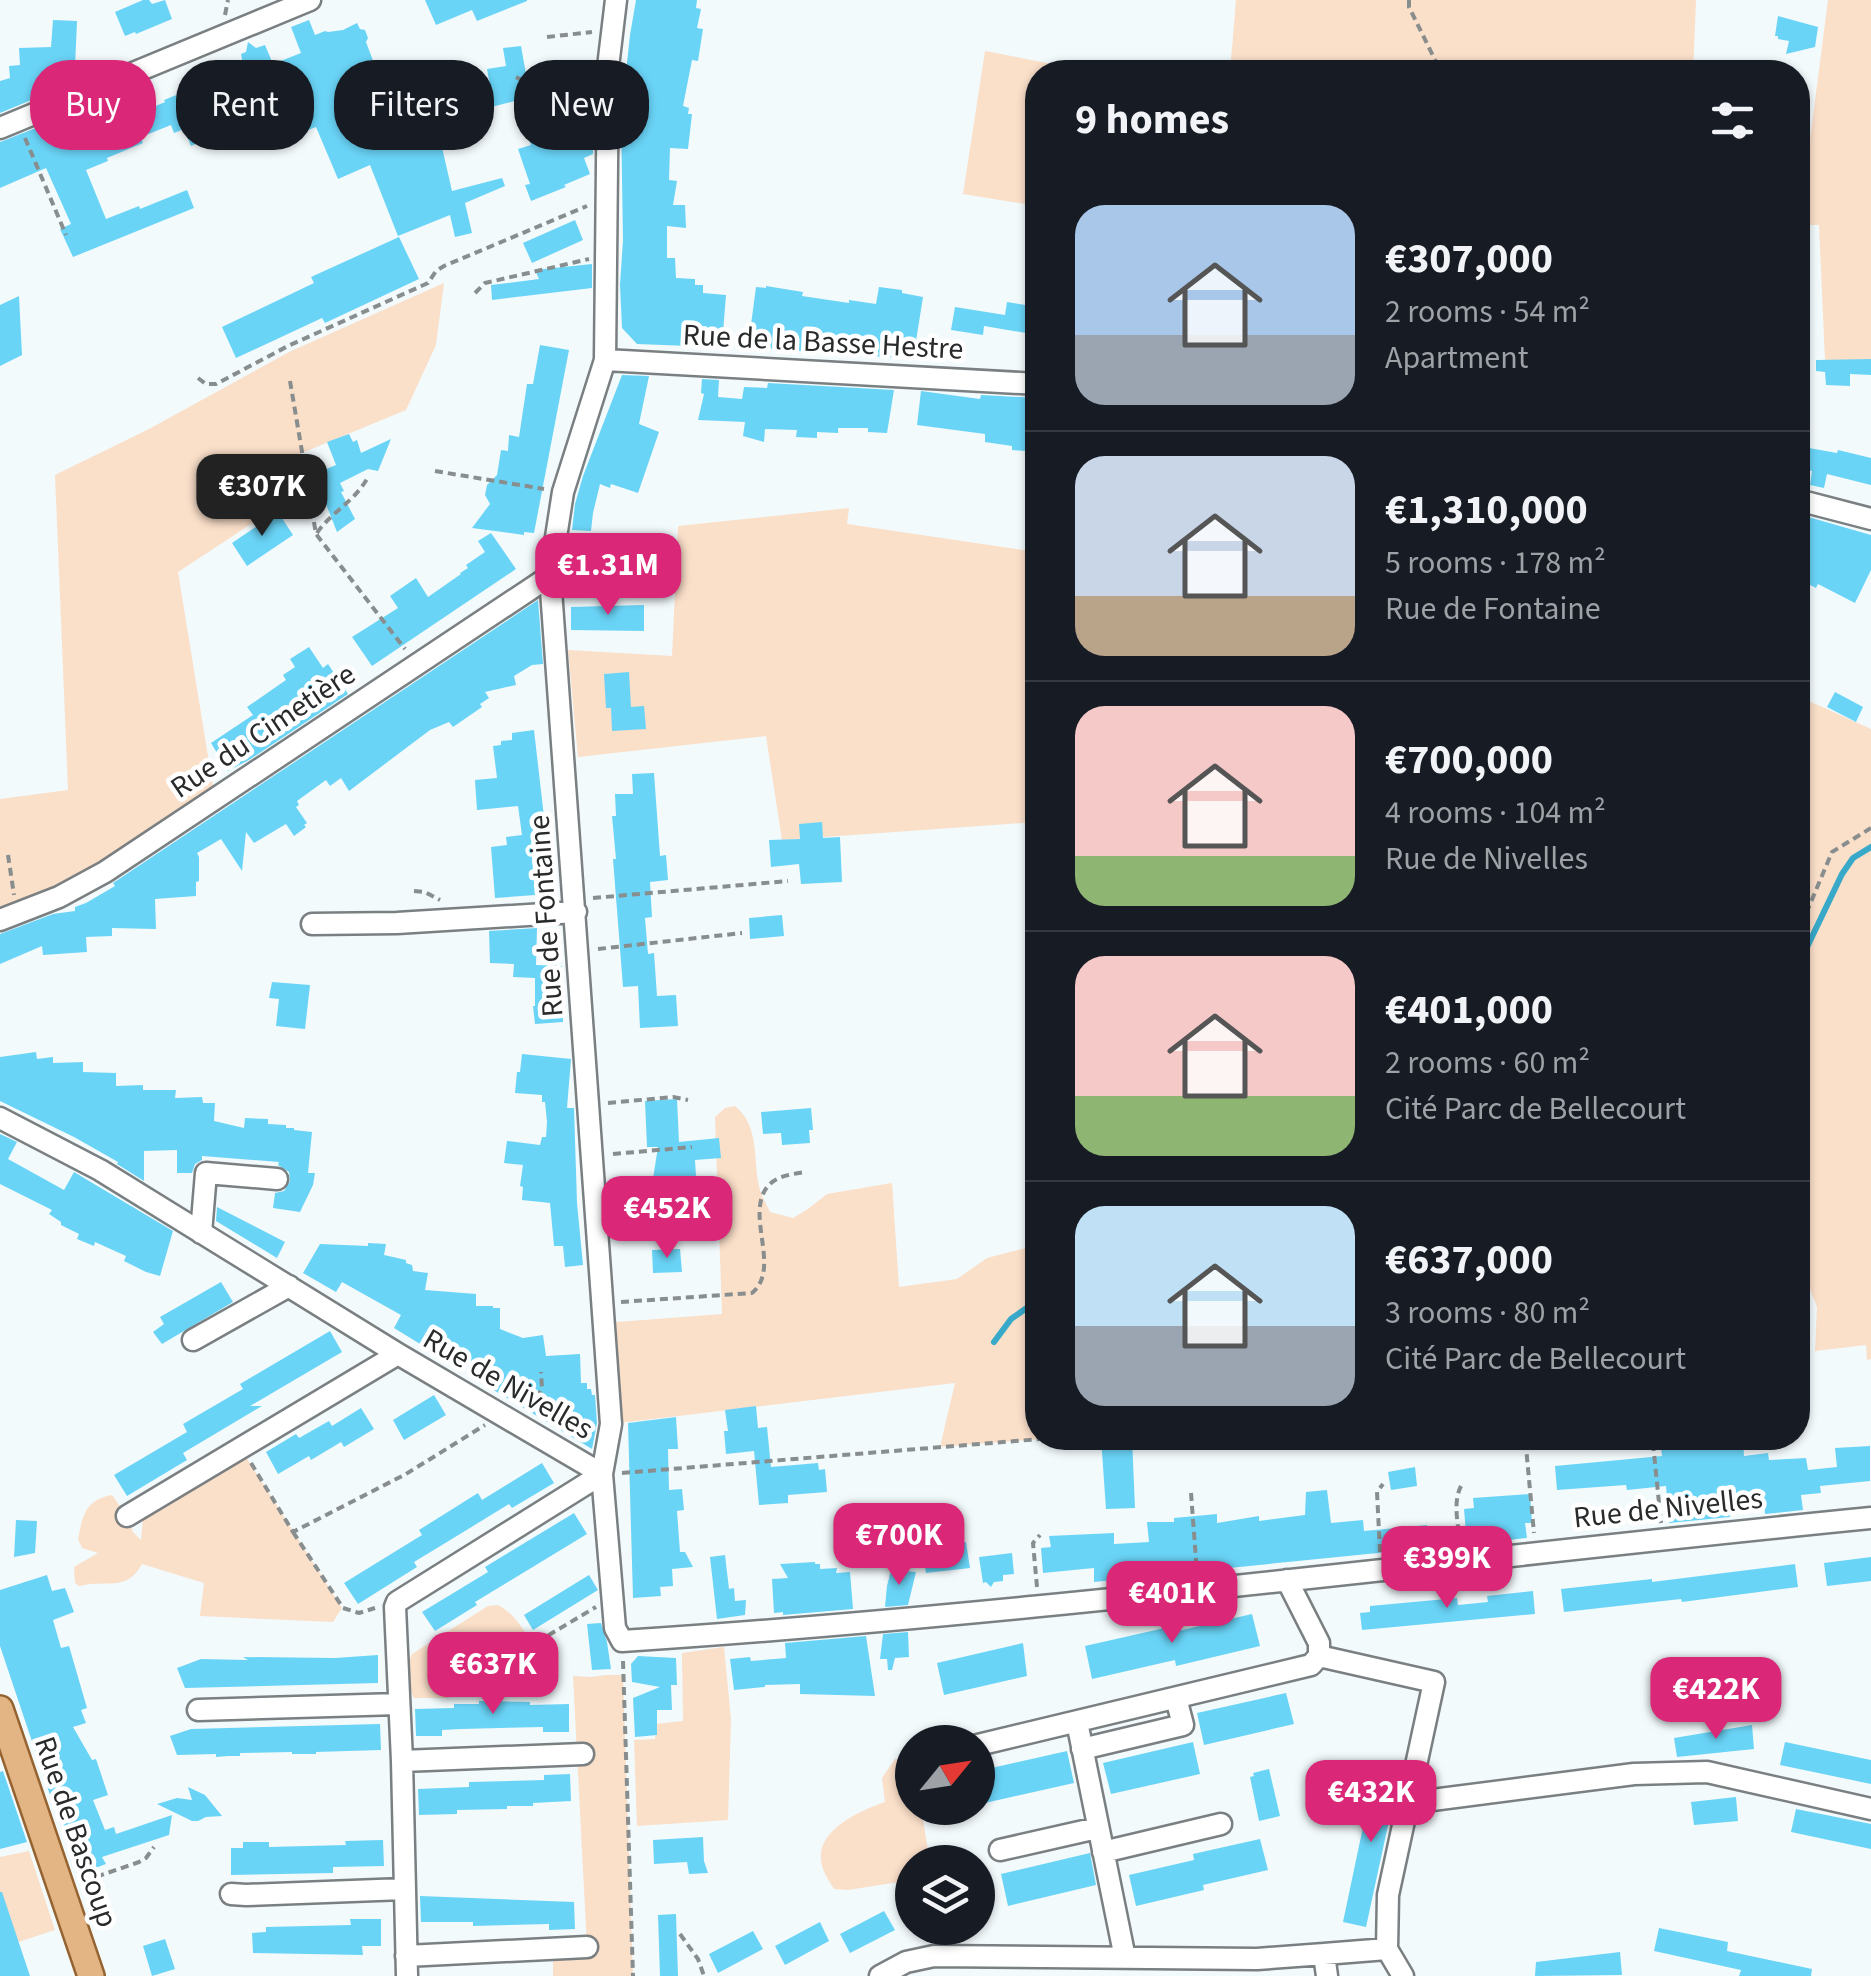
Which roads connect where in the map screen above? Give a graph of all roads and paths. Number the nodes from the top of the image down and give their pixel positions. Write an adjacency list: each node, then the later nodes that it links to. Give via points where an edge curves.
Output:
1 (220, 0): 5 (path)
2 (310, 0): 10 (street)
3 (616, 0): 6 (street, Rue de Fontaine)
4 (1409, 0): 9 (path)
5 (224, 13)
6 (611, 30): 7 (path); 8 (street, Rue de Fontaine)
7 (547, 37)
8 (609, 60)
9 (1435, 60)
10 (8, 124): 13 (path)
11 (607, 150): 12 (street, Rue de Fontaine)
12 (606, 198): 14 (street, Rue de Fontaine); 17 (path, via 444,266 428,283 216,384)
13 (66, 235)
14 (605, 255): 15 (path, via 485,283); 16 (street, Rue de Fontaine)
15 (475, 293)
16 (605, 360): 19 (street, Rue de la Basse Hestre); 22 (street, Rue de Fontaine)
17 (198, 378)
18 (290, 381): 25 (path)
19 (1025, 383)
20 (435, 471): 22 (path)
21 (367, 479): 25 (path)
22 (563, 492): 26 (street, Rue de Fontaine)
23 (1810, 503): 24 (street)
24 (1871, 519)
25 (316, 534): 27 (path)
26 (550, 576): 27 (street, Rue du Cimetière); 32 (street, Rue de Fontaine)
27 (416, 666): 33 (street, Rue du Cimetière, via 105,872)
28 (1871, 828): 31 (path, via 1832,852)
29 (8, 855): 33 (path)
30 (788, 881): 32 (path)
31 (1810, 903)
32 (575, 906): 34 (street, via 396,924); 36 (street, Rue de Fontaine)
33 (8, 917)
34 (312, 924)
35 (742, 933): 36 (path)
36 (578, 951): 38 (street, Rue de Fontaine)
37 (688, 1100): 38 (path)
38 (589, 1105): 41 (street, Rue de Fontaine)
39 (0, 1118): 44 (street, Rue de Nivelles)
40 (692, 1147): 41 (path)
41 (593, 1154): 46 (street, Rue de Fontaine)
42 (805, 1172): 46 (path, via 767,1187 761,1206 764,1268 752,1293)
43 (277, 1179): 44 (street, via 206,1173)
44 (202, 1233): 45 (street, Rue de Nivelles)
45 (289, 1286): 47 (street); 48 (street, Rue de Nivelles)
46 (603, 1304): 55 (street, Rue de Fontaine, via 611,1424)
47 (193, 1340)
48 (398, 1354): 50 (street, Rue de Nivelles); 52 (street, Rue de Nivelles)
49 (540, 1372): 50 (path, via 540,1394)
50 (511, 1420): 55 (street, Rue de Nivelles); 61 (path)
51 (1025, 1440): 55 (path)
52 (240, 1448): 59 (street, Rue de Nivelles); 61 (path)
53 (1526, 1450): 64 (path)
54 (1654, 1450): 63 (path)
55 (602, 1474): 69 (street, Rue de Nivelles); 71 (street)
56 (1383, 1484): 66 (path, via 1377,1492)
57 (1461, 1486): 65 (path, via 1456,1502)
58 (1191, 1493): 68 (path)
59 (127, 1516)
60 (1871, 1518): 63 (street, Rue de Nivelles)
61 (293, 1532): 71 (path, via 343,1608 359,1613 390,1599)
62 (1040, 1535): 70 (path, via 1033,1542)
63 (1663, 1538): 64 (street, Rue de Nivelles)
64 (1536, 1552): 65 (street, Rue de Nivelles)
65 (1462, 1560): 66 (street, Rue de Nivelles)
66 (1381, 1569): 67 (street, Rue de Nivelles)
67 (1287, 1580): 68 (street, Rue de Nivelles); 74 (street, via 1320,1643)
68 (1198, 1589): 70 (street, Rue de Nivelles)
69 (613, 1597): 72 (street, Rue de Nivelles); 73 (path)
70 (1038, 1605): 72 (street, Rue de Nivelles)
71 (395, 1607): 76 (street)
72 (622, 1641): 102 (path)
73 (537, 1642)
74 (1319, 1656): 75 (street, via 1303,1668); 84 (street, via 1434,1682)
75 (1176, 1698): 79 (street); 81 (street, via 1183,1725)
76 (398, 1704): 78 (street); 83 (street)
77 (0, 1708): 91 (main road, Rue de Bascoup)
78 (198, 1710)
79 (1077, 1722): 80 (street); 81 (street)
80 (995, 1741)
81 (1082, 1750): 87 (street)
82 (583, 1754): 83 (street)
83 (402, 1761): 92 (street)
84 (1408, 1802): 85 (street, via 1634,1774 1707,1772); 96 (street, via 1388,1895)
85 (1871, 1808)
86 (1222, 1824): 90 (street)
87 (1097, 1828): 89 (street); 90 (street)
88 (154, 1847): 91 (path, via 139,1862)
89 (1000, 1850)
90 (1103, 1852): 98 (street)
91 (61, 1888): 101 (main road, Rue de Bascoup)
92 (404, 1888): 93 (street); 99 (street)
93 (231, 1894)
94 (680, 1934): 103 (path)
95 (587, 1947): 99 (street)
96 (1388, 1949): 97 (street); 106 (street)
97 (1324, 1954): 100 (street); 105 (street)
98 (1125, 1958): 100 (street); 104 (street, via 934,1956)
99 (406, 1966)
100 (1183, 1967)
101 (91, 1976)
102 (633, 1976)
103 (704, 1976)
104 (880, 1976)
105 (1327, 1976)
106 (1403, 1976)

